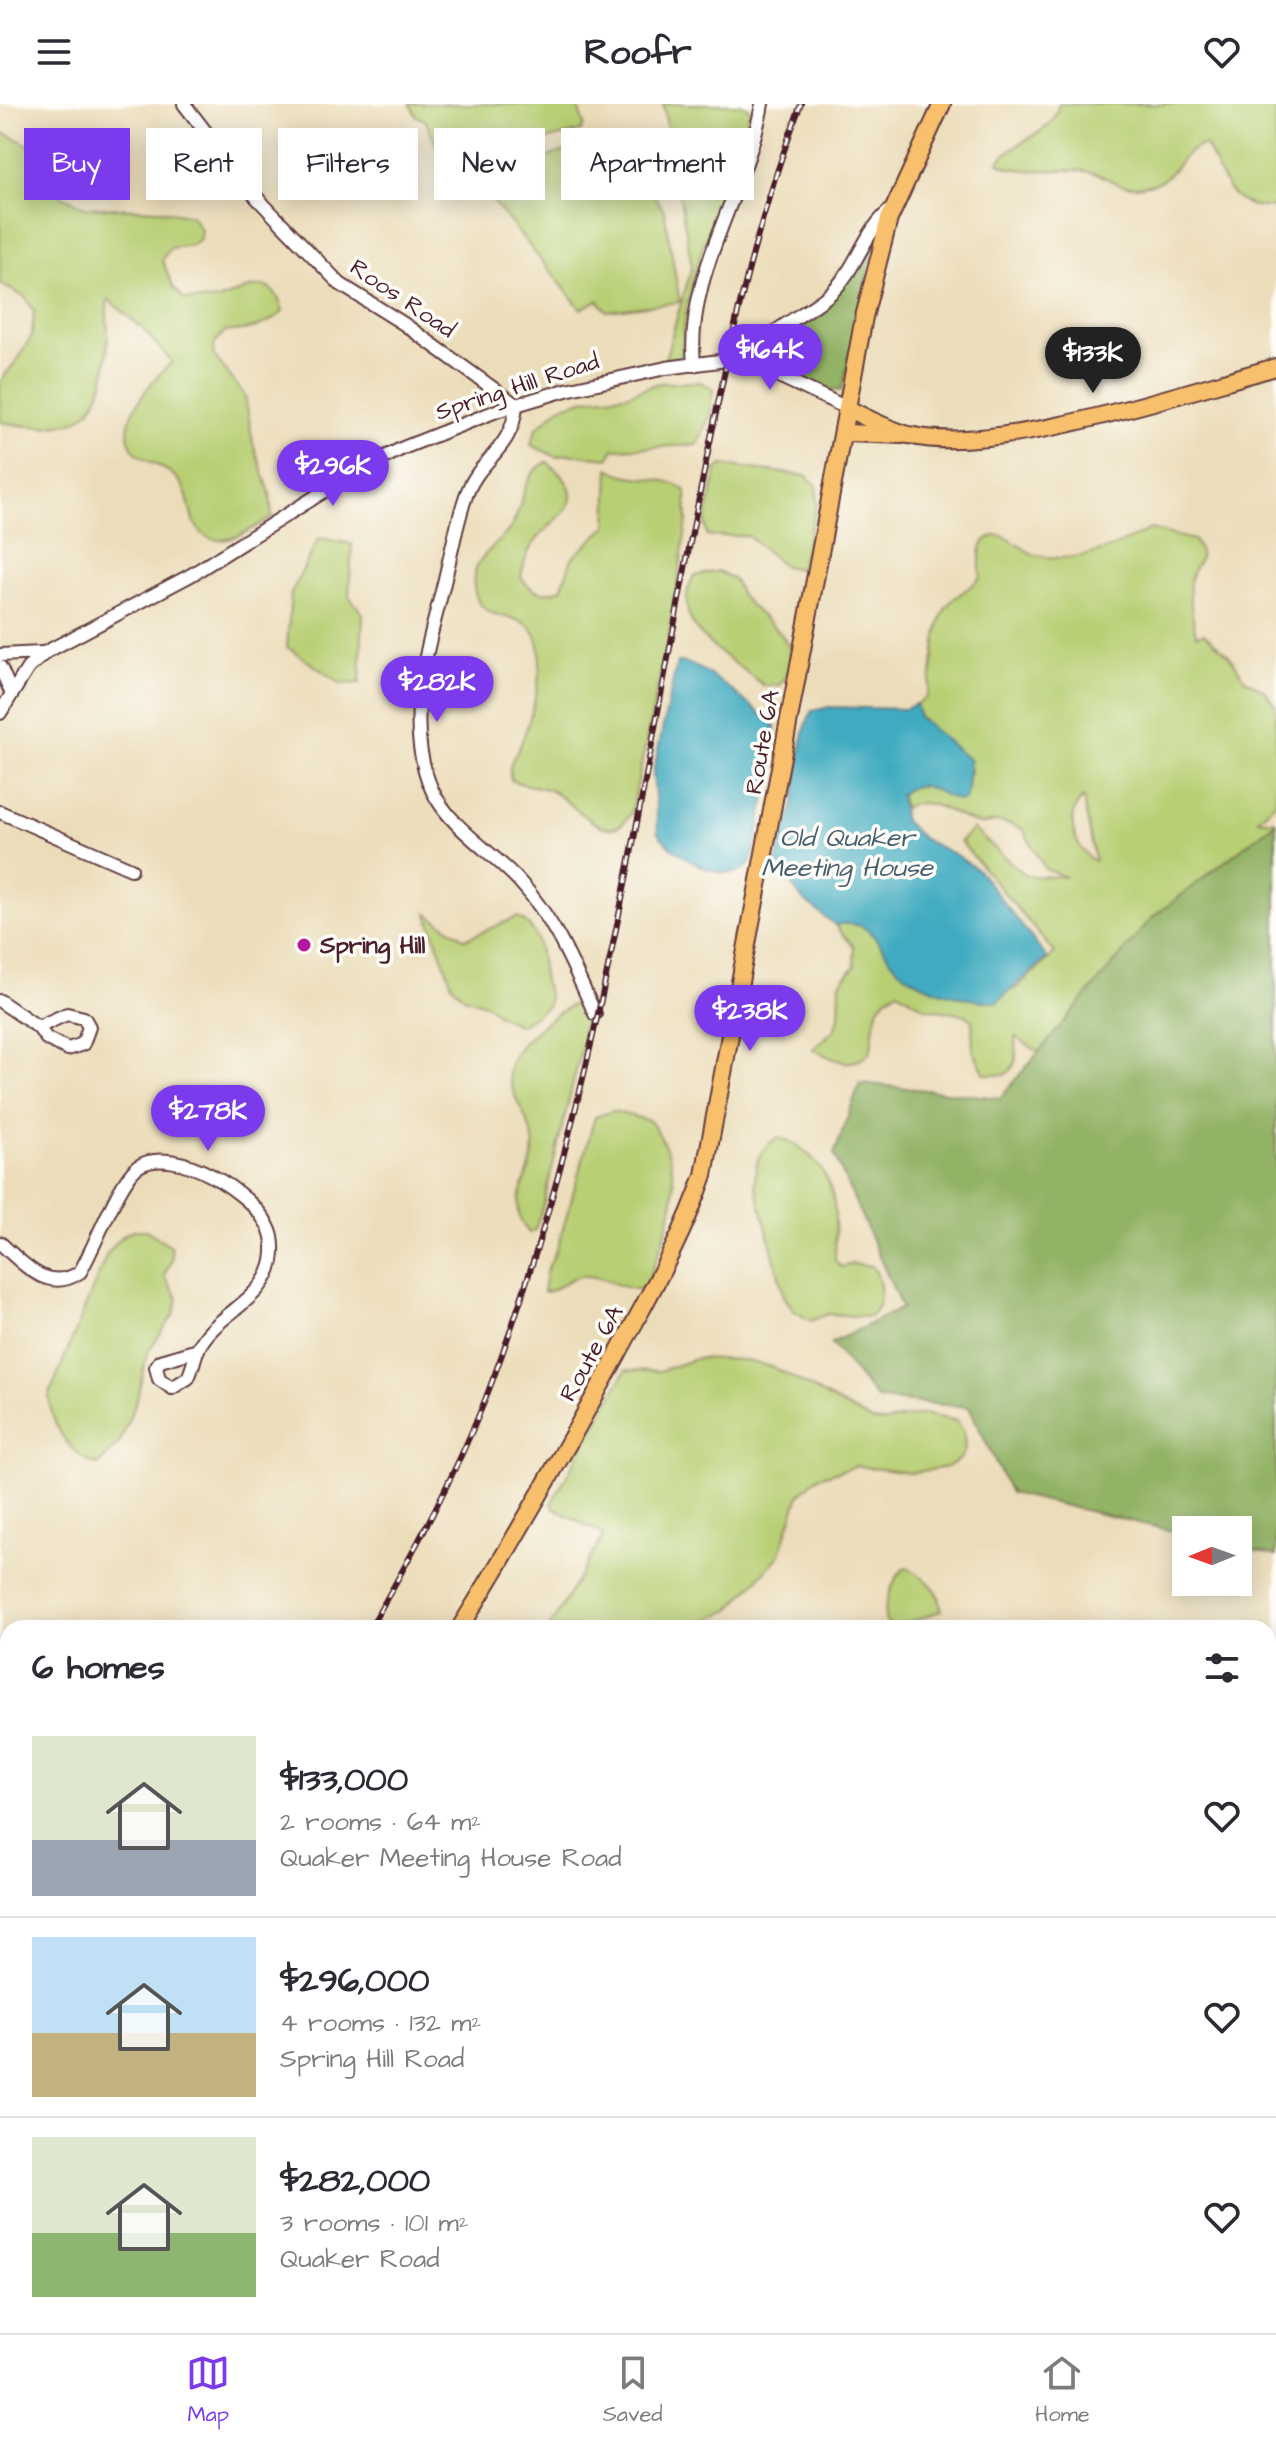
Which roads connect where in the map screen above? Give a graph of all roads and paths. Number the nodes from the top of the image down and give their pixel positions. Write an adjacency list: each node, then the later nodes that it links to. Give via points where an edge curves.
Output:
1 (184, 104): 8 (street, Roos Road, via 257,198 340,284)
2 (762, 104): 6 (street, via 700,291 691,336)
3 (942, 104): 4 (main road, Route 6A)
4 (893, 208): 5 (street, via 874,225 832,292 763,343); 9 (main road, Route 6A)
5 (750, 364): 6 (street, Spring Hill Road, via 727,360); 9 (street, Spring Hill Road)
6 (694, 365): 8 (street, Spring Hill Road, via 611,378)
7 (1276, 367): 11 (main road, via 1033,429 966,438)
8 (516, 405): 12 (street, Spring Hill Road, via 453,427 350,475 240,546); 20 (street, via 515,427 468,490 449,558 421,679 422,749 432,790 549,918)
9 (847, 408): 10 (main road, Route 6A); 11 (main road)
10 (843, 433): 11 (main road); 24 (main road, Route 6A, via 704,1175 661,1276 532,1511)
11 (909, 434)
12 (46, 652): 13 (street); 15 (street, Spring Hill Road)
13 (0, 655)
14 (0, 667): 15 (street)
15 (11, 692): 16 (street, Spring Hill Road)
16 (0, 713)
17 (0, 812): 18 (street)
18 (131, 869)
19 (0, 1001): 21 (street)
20 (595, 1014)
21 (38, 1027)
22 (0, 1243): 23 (street, via 38,1276 69,1279 85,1264 122,1189 139,1167 163,1159 198,1168 260,1214 274,1251 265,1279)
23 (198, 1350)
24 (465, 1620)

